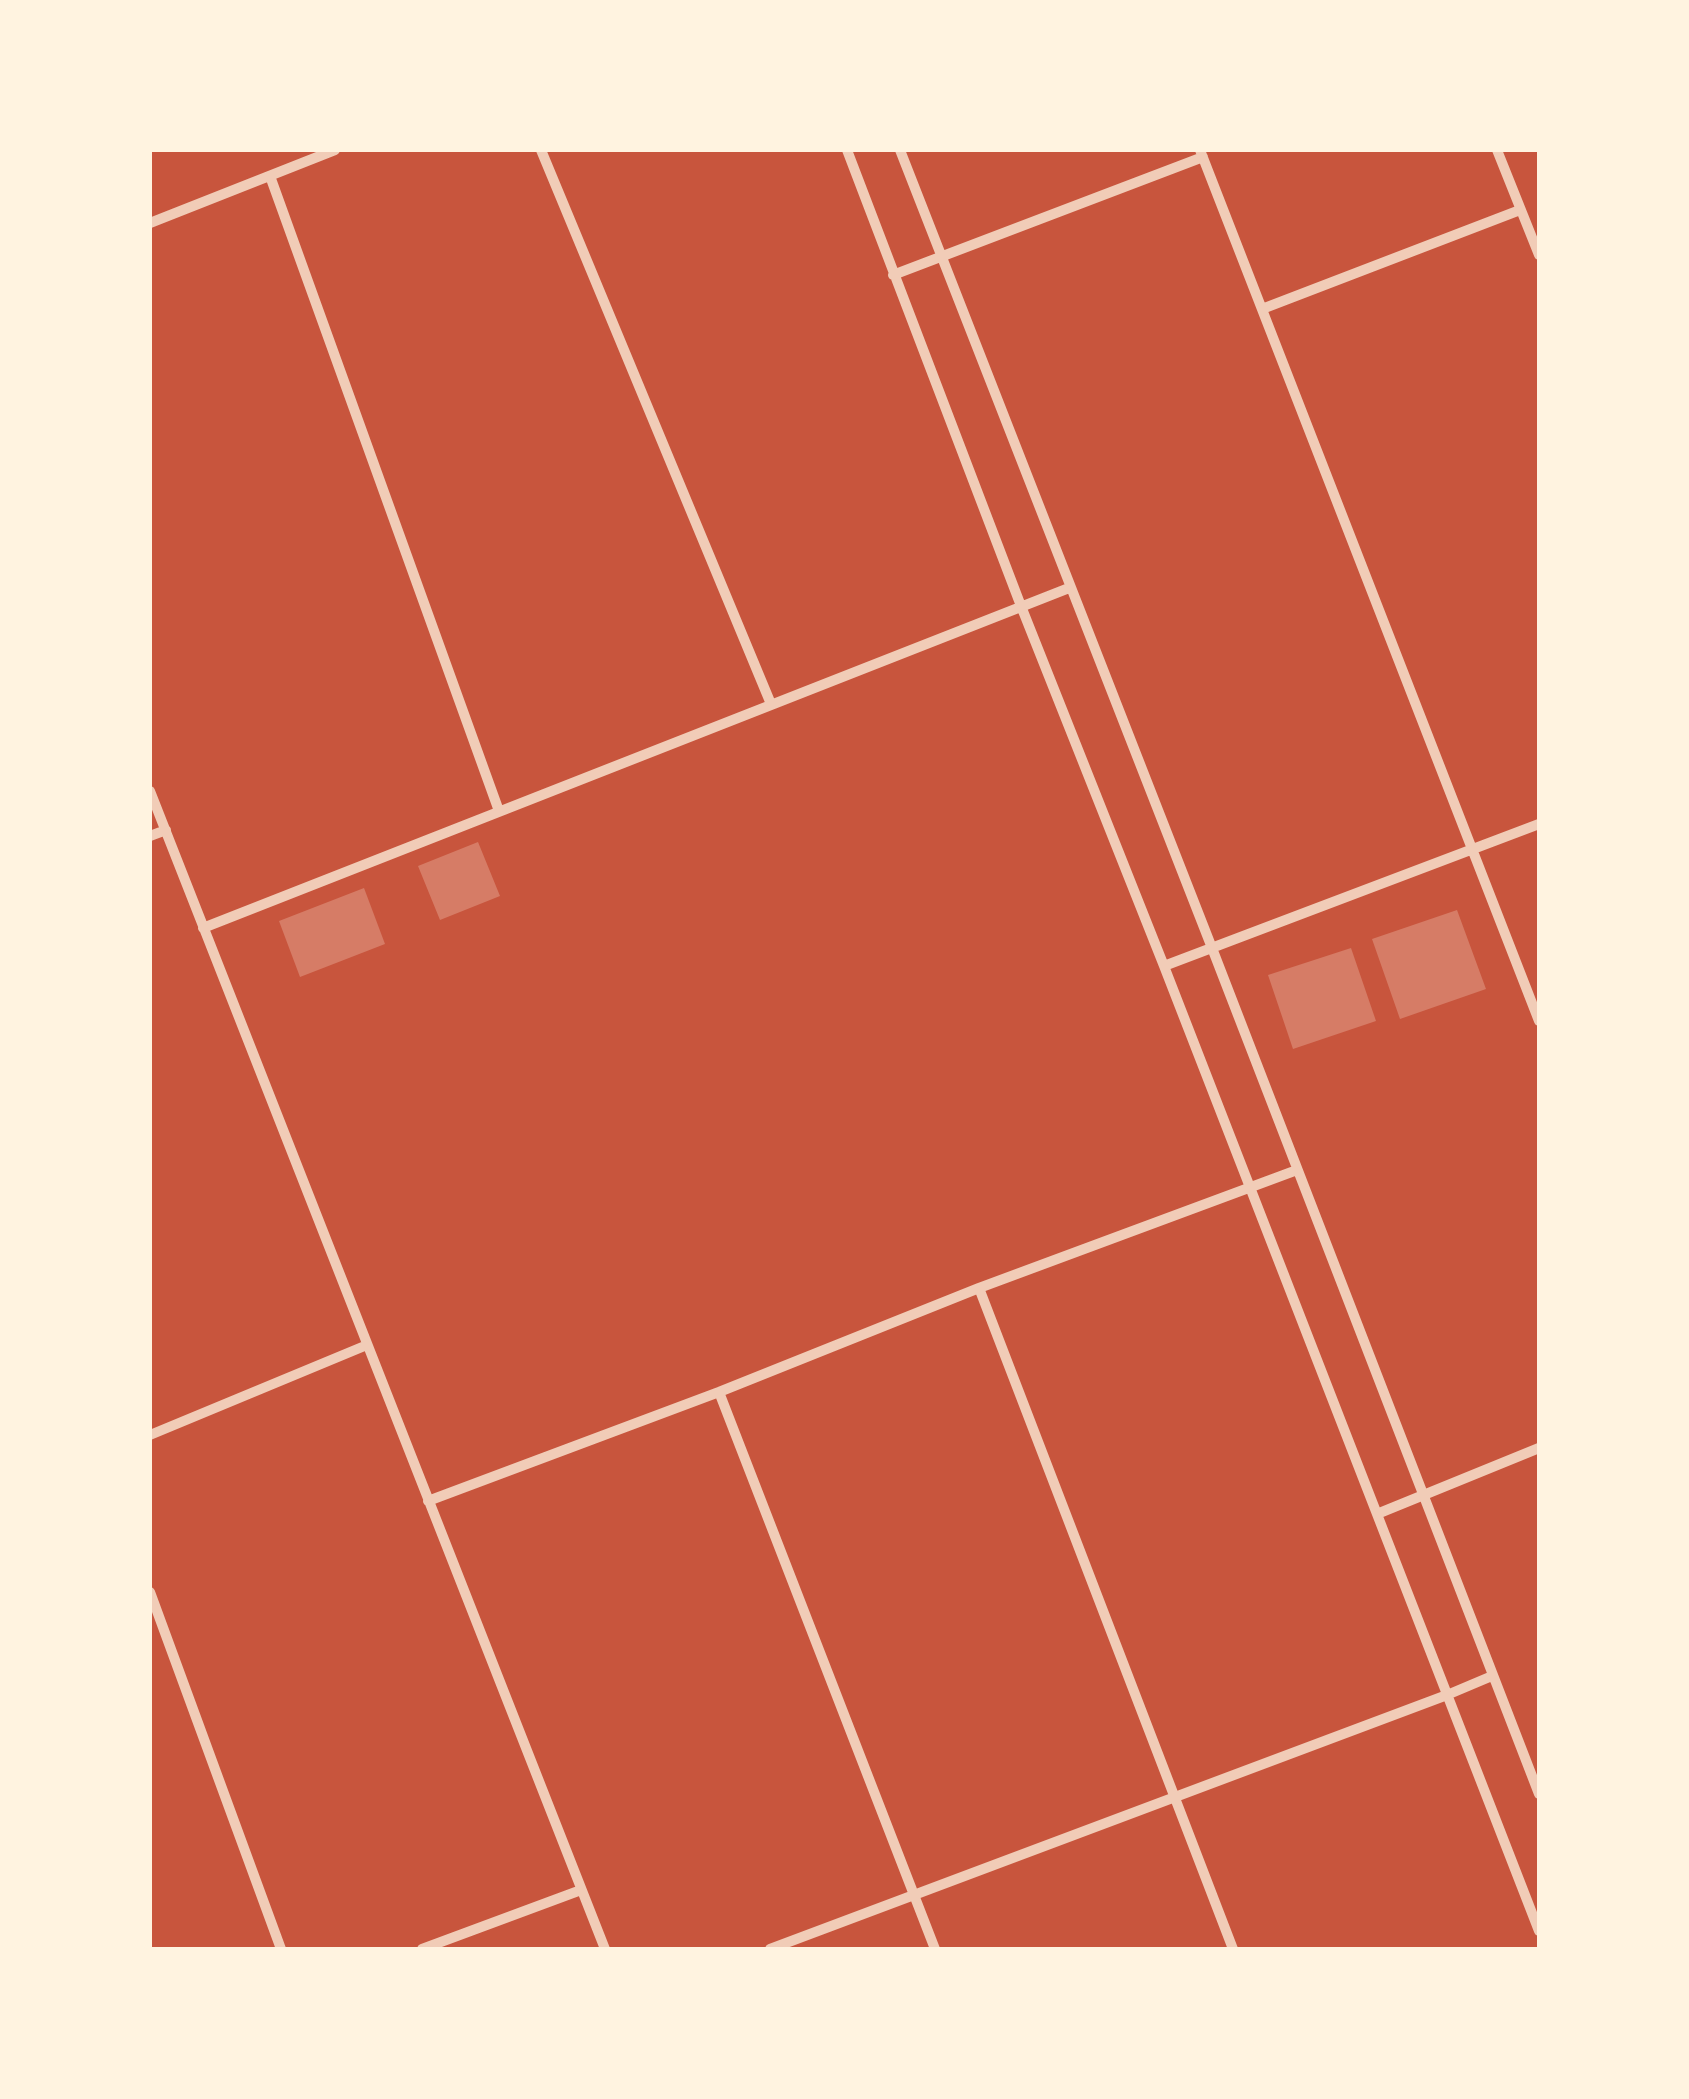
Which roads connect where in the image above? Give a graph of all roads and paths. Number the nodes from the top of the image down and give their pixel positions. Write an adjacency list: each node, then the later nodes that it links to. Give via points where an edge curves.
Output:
1 (335, 150): 7 (street)
2 (541, 150): 16 (street)
3 (847, 150): 12 (street)
4 (900, 150): 11 (street)
5 (1497, 150): 8 (street)
6 (1201, 154): 11 (street); 13 (street)
7 (270, 176): 9 (street); 18 (street)
8 (1520, 210): 10 (street); 13 (street)
9 (150, 223)
10 (1539, 256)
11 (941, 257): 12 (street); 14 (street)
12 (893, 275): 15 (street)
13 (1262, 309): 22 (street)
14 (1069, 588): 15 (street); 24 (street)
15 (1021, 606): 16 (street); 25 (street)
16 (771, 704): 18 (street)
17 (150, 791): 20 (street)
18 (499, 811): 23 (street)
19 (1539, 824): 22 (street)
20 (166, 830): 21 (street); 23 (street)
21 (150, 836)
22 (1474, 850): 24 (street); 26 (street)
23 (204, 928): 30 (street)
24 (1212, 948): 25 (street); 27 (street)
25 (1164, 966): 28 (street)
26 (1539, 1021)
27 (1297, 1170): 28 (street); 34 (street)
28 (1249, 1188): 29 (street); 36 (street)
29 (979, 1288): 31 (street); 41 (street)
30 (367, 1346): 32 (street); 35 (street)
31 (719, 1392): 35 (street); 43 (street)
32 (150, 1435)
33 (1539, 1448): 34 (street)
34 (1423, 1494): 36 (street); 38 (street)
35 (428, 1501): 42 (street)
36 (1377, 1514): 39 (street)
37 (150, 1592): 45 (street)
38 (1492, 1676): 39 (street); 40 (street)
39 (1447, 1695): 41 (street); 44 (street)
40 (1539, 1794)
41 (1176, 1797): 43 (street); 50 (street)
42 (581, 1890): 46 (street); 47 (street)
43 (915, 1894): 48 (street); 49 (street)
44 (1539, 1931)
45 (281, 1949)
46 (422, 1949)
47 (605, 1949)
48 (770, 1949)
49 (936, 1949)
50 (1233, 1949)

